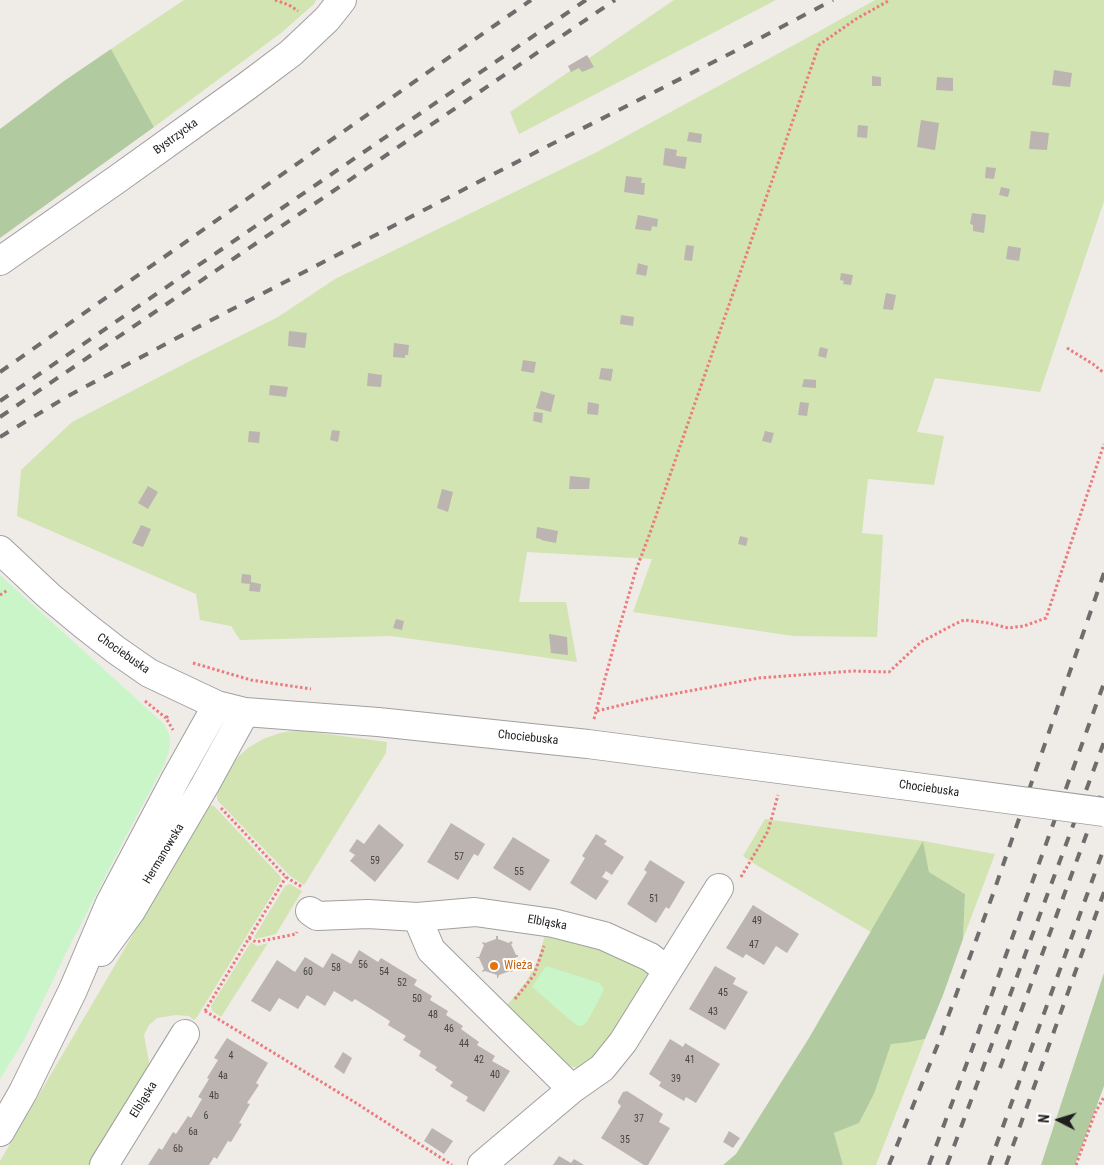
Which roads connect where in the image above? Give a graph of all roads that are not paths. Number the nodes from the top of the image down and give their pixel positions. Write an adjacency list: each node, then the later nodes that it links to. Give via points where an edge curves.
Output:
1 (342, 0): 2 (street, Bystrzycka, via 291,53)
2 (0, 261)
3 (0, 550): 4 (street, Chociebuska, via 49,596 116,650 149,673)
4 (217, 705): 5 (street, Chociebuska); 11 (street, Hermanowska, via 110,903)
5 (245, 712): 6 (street, Chociebuska, bridge, via 588,744); 11 (street, Hermanowska, via 131,911)
6 (1104, 812)
7 (719, 888): 10 (street)
8 (310, 911): 9 (street, Elbląska, via 317,916 368,914)
9 (417, 917): 10 (street, Elbląska, via 475,912 553,923 604,936 650,957); 13 (street, via 432,950)
10 (667, 970): 13 (street, via 623,1042 602,1068)
11 (73, 990): 14 (street, Hermanowska)
12 (185, 1034): 15 (street, Elbląska)
13 (572, 1089): 16 (street)
14 (0, 1132)
15 (104, 1165)
16 (482, 1165)

